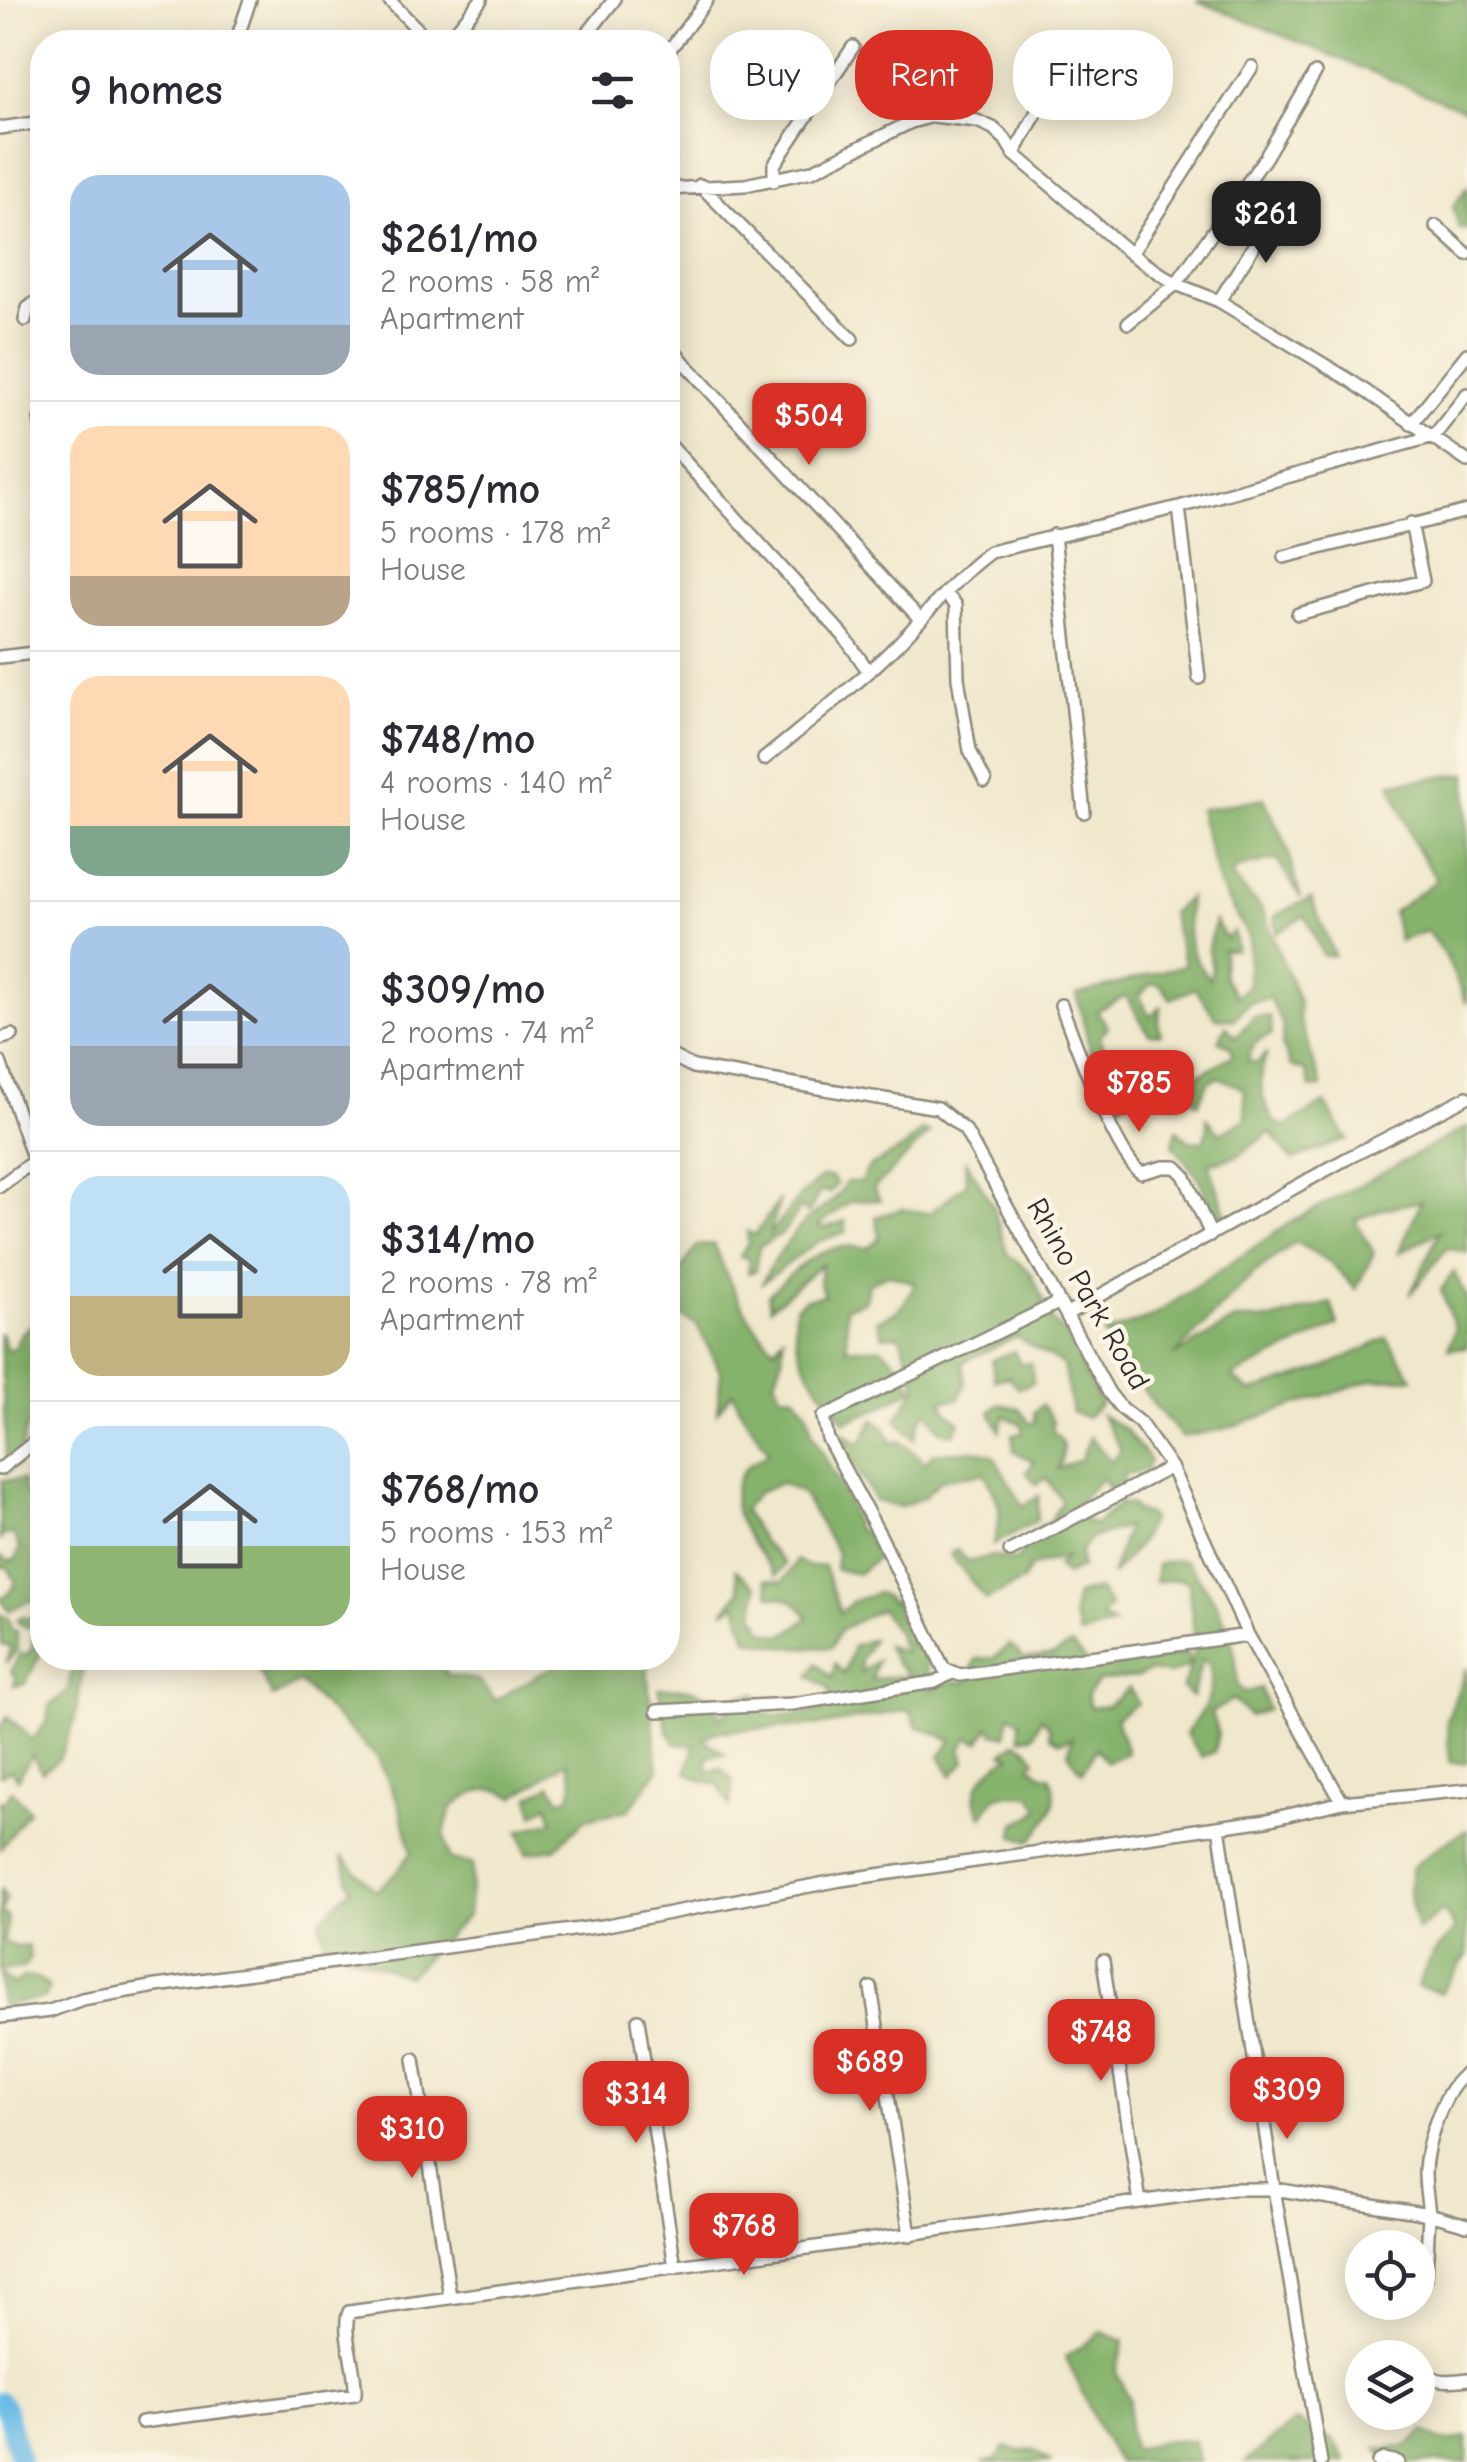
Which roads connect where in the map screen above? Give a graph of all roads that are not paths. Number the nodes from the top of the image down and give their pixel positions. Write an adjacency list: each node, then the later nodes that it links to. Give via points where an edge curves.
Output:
1 (250, 0): 6 (street)
2 (388, 0): 7 (street)
3 (481, 0): 8 (street)
4 (614, 0): 9 (street)
5 (707, 0): 10 (street)
6 (240, 30)
7 (418, 30)
8 (457, 30)
9 (591, 30)
10 (680, 36)
11 (854, 47): 18 (street, via 774,165)
12 (1252, 67): 23 (street)
13 (1315, 73): 25 (street, via 1266,158)
14 (1033, 120): 17 (street)
15 (30, 124): 16 (street)
16 (0, 128)
17 (1014, 154): 18 (street, via 1006,139 977,121 933,116 812,171); 23 (street)
18 (774, 181): 19 (street)
19 (700, 185): 20 (street); 30 (street)
20 (680, 187)
21 (1277, 208): 26 (street)
22 (1436, 226): 24 (street)
23 (1130, 254): 25 (street)
24 (1467, 254)
25 (1176, 284): 26 (street); 29 (street)
26 (1219, 301): 34 (street)
27 (30, 306): 28 (street)
28 (25, 320)
29 (1128, 323)
30 (852, 339)
31 (1467, 354): 34 (street)
32 (680, 358): 45 (street)
33 (1467, 394): 35 (street)
34 (1411, 424): 35 (street)
35 (1434, 436): 37 (street); 38 (street)
36 (680, 455): 48 (street)
37 (1467, 461)
38 (1178, 507): 41 (street); 49 (street)
39 (1467, 511): 40 (street)
40 (1410, 523): 42 (street); 44 (street, via 1423,581)
41 (1054, 535): 43 (street, via 990,552); 52 (street)
42 (1284, 557)
43 (944, 593): 45 (street); 51 (street, via 956,605 970,751)
44 (1298, 614)
45 (920, 619): 48 (street)
46 (30, 653): 47 (street)
47 (0, 657)
48 (867, 669): 50 (street)
49 (1199, 678)
50 (764, 759)
51 (985, 781)
52 (1084, 812)
53 (1061, 1006): 60 (street, via 1129,1160 1141,1173 1169,1166 1181,1172)
54 (680, 1060): 61 (street, Rhino Park Road, via 949,1114 966,1130)
55 (0, 1062): 57 (street)
56 (1467, 1097): 60 (street)
57 (30, 1138)
58 (30, 1164): 59 (street)
59 (0, 1186)
60 (1211, 1235): 61 (street)
61 (1063, 1308): 63 (street, Rhino Park Road, via 1109,1392); 67 (street, via 822,1417)
62 (30, 1445): 64 (street)
63 (1171, 1467): 65 (street); 66 (street, Rhino Park Road)
64 (0, 1469)
65 (1010, 1551)
66 (1248, 1635): 67 (street); 70 (street, Rhino Park Road)
67 (950, 1674): 68 (street, via 935,1682 792,1704)
68 (657, 1711)
69 (1467, 1790): 70 (street)
70 (1342, 1802): 71 (street)
71 (1218, 1827): 74 (street, via 842,1880 602,1926 156,1986); 78 (street)
72 (1103, 1961): 79 (street)
73 (871, 1988): 83 (street)
74 (0, 2017)
75 (638, 2020): 84 (street)
76 (414, 2059): 85 (street)
77 (1467, 2073): 80 (street, via 1450,2090 1437,2120 1425,2170)
78 (1274, 2189): 79 (street); 80 (street); 89 (street)
79 (1140, 2202): 83 (street)
80 (1430, 2214): 81 (street); 82 (street)
81 (1467, 2224)
82 (1429, 2230)
83 (910, 2234): 84 (street)
84 (675, 2267): 85 (street)
85 (450, 2297): 88 (street, via 350,2312 355,2394)
86 (1435, 2379): 87 (street)
87 (1467, 2380)
88 (142, 2422)
89 (1322, 2462)
90 (1378, 2462): 91 (street)
91 (1398, 2462)

